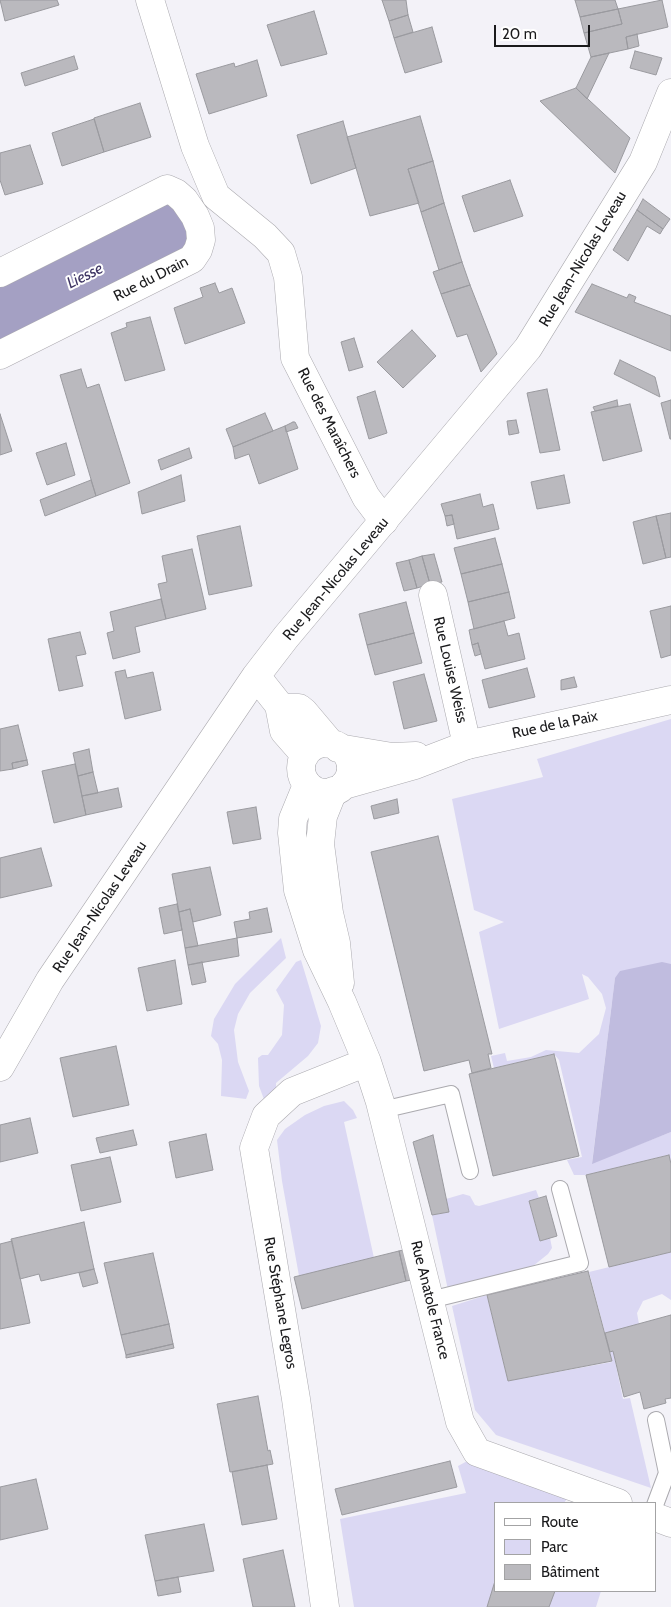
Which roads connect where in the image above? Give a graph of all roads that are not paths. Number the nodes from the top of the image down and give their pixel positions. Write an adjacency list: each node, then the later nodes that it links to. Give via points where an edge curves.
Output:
1 (150, 0): 5 (street, Rue des Maraîchers, via 195,146 216,196 281,252 288,277 295,358 366,497)
2 (671, 93): 5 (street, Rue Jean-Nicolas Leveau, via 643,162 528,348)
3 (0, 273): 4 (street, Rue du Drain, via 167,190 176,192 184,200 200,228 198,250 192,259)
4 (0, 355)
5 (384, 521): 7 (street, Rue Jean-Nicolas Leveau)
6 (433, 595): 10 (street, Rue Louise Weiss)
7 (256, 676): 9 (street); 16 (street, Rue Jean-Nicolas Leveau, via 50,980)
8 (671, 700): 10 (street, Rue de la Paix)
9 (279, 705): 11 (street, via 299,708); 12 (street, via 284,731)
10 (467, 745): 13 (street, Rue de la Paix)
11 (335, 746): 12 (street, via 314,748); 13 (street, via 394,757); 14 (street, via 348,754 352,764 350,776)
12 (305, 755): 14 (street, via 302,778)
13 (440, 756): 14 (street, Rue de la Paix)
14 (328, 787): 15 (street, Rue Anatole France, via 293,819 294,866 317,950)
15 (367, 1062): 17 (street, Rue Anatole France); 27 (street, Rue Stéphane Legros, via 292,1092 266,1116 254,1148 296,1399)
16 (0, 1067)
17 (382, 1110): 18 (lane, via 451,1094); 20 (street, Rue Anatole France)
18 (470, 1171)
19 (560, 1190): 20 (lane, via 580,1263)
20 (430, 1300): 23 (street, Rue Anatole France, via 460,1422 477,1452)
21 (656, 1420): 22 (lane)
22 (668, 1482): 24 (lane)
23 (615, 1502)
24 (656, 1503)
25 (656, 1517): 26 (street)
26 (671, 1523)
27 (325, 1607)

